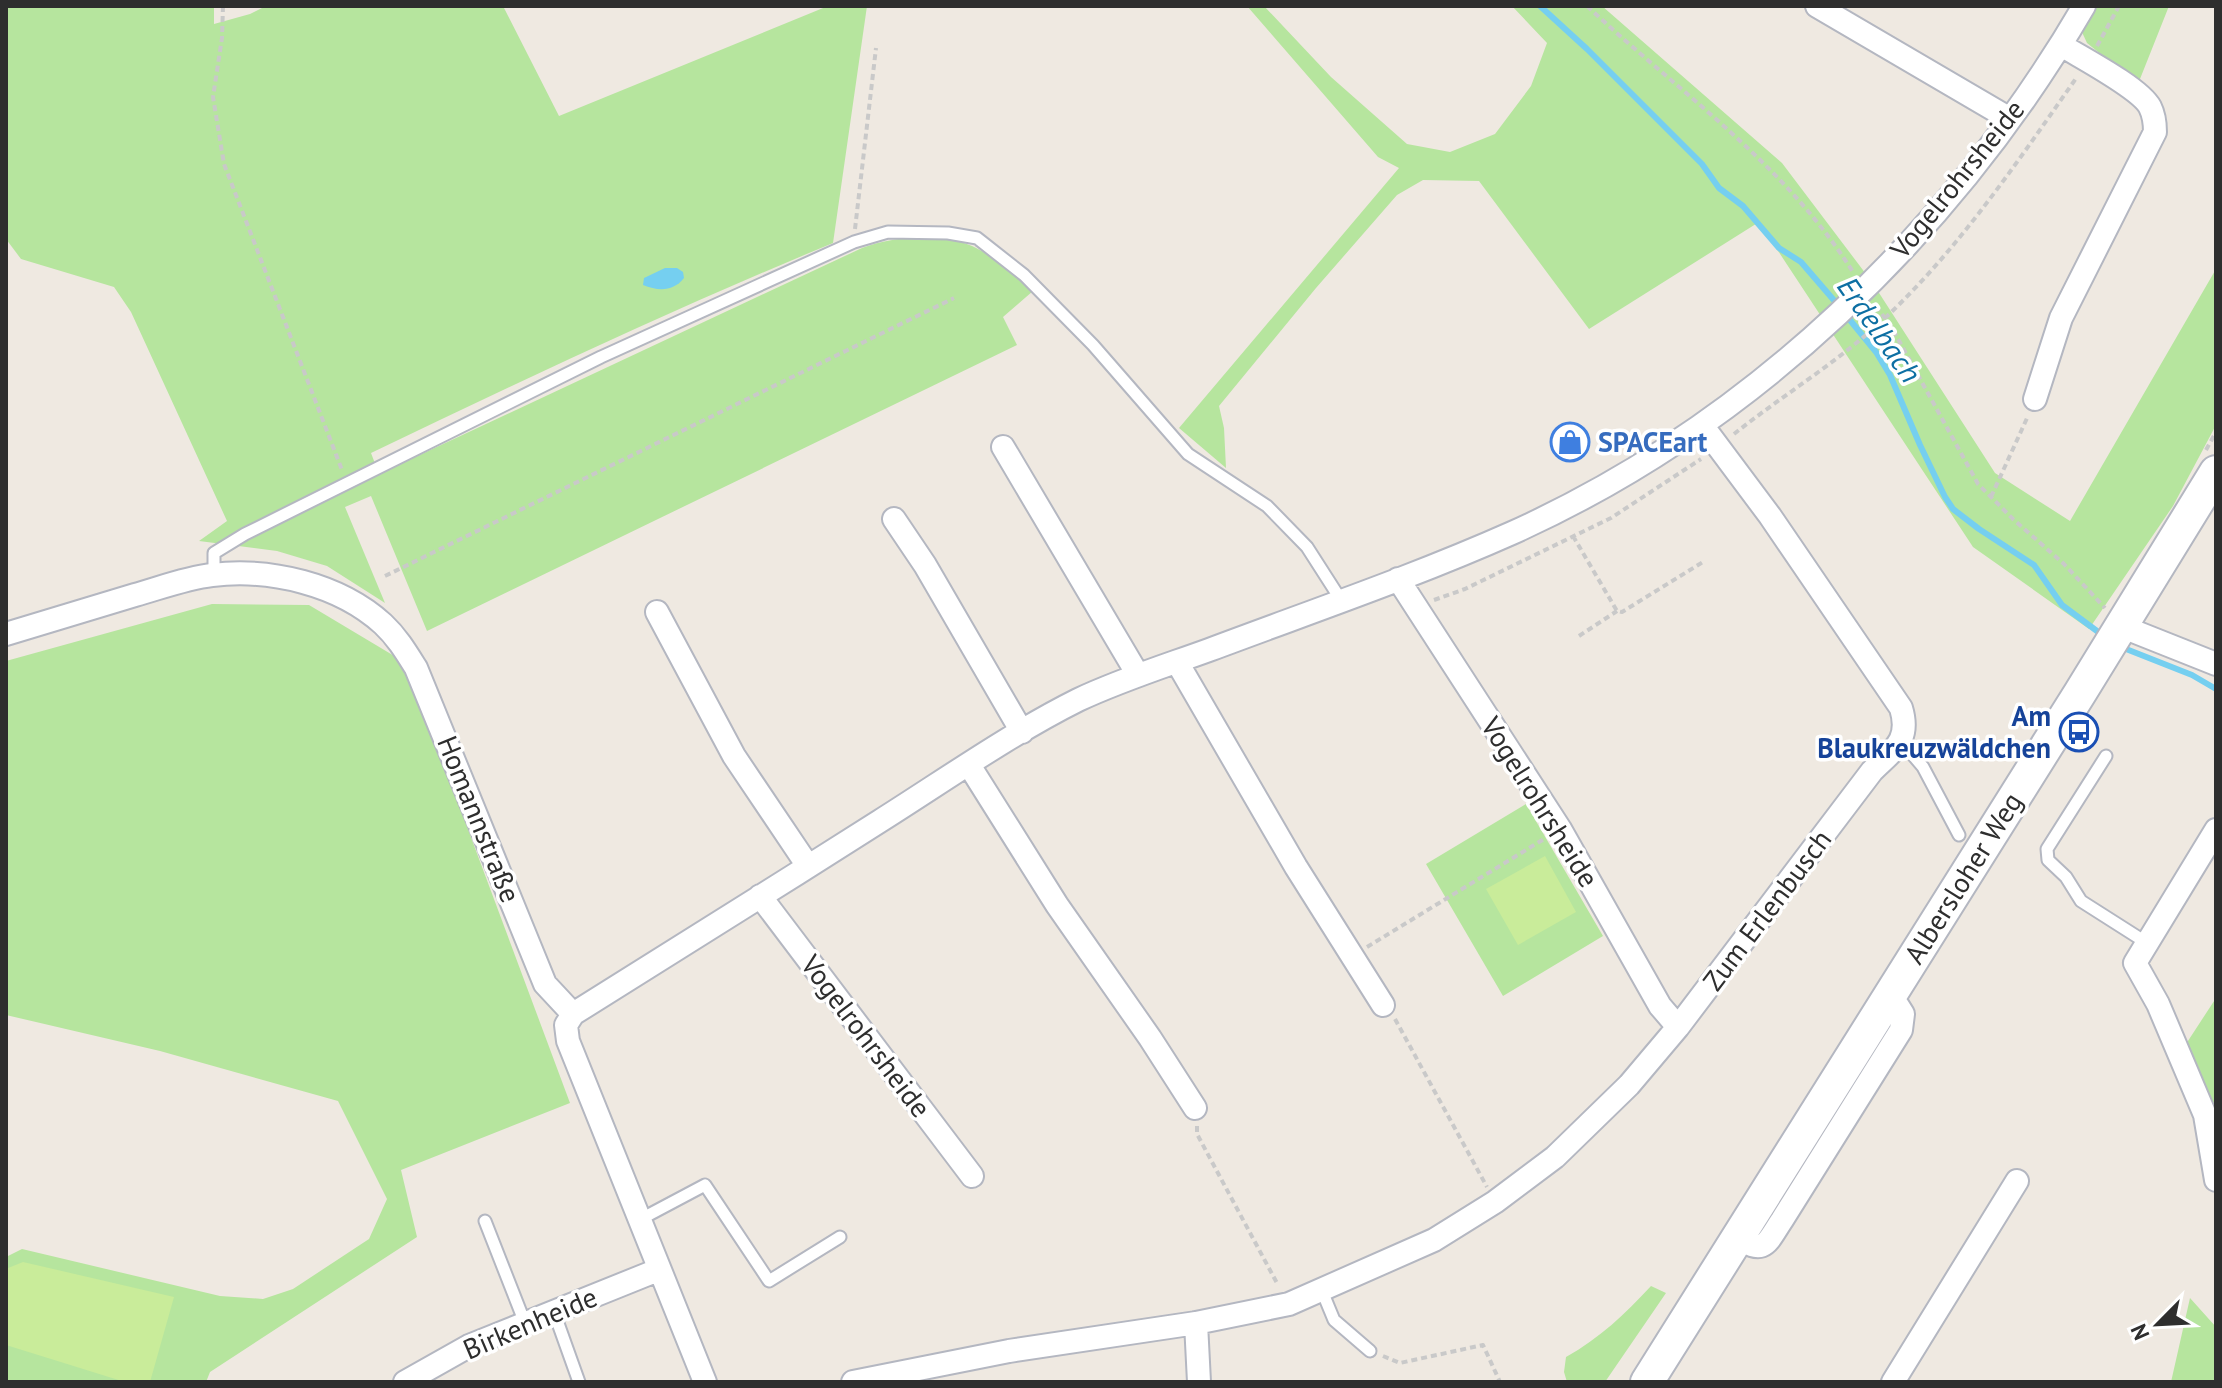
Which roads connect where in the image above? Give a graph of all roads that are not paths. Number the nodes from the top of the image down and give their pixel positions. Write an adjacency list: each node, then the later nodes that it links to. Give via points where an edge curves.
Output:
1 (1817, 6): 4 (street)
2 (2084, 6): 3 (street, Vogelrohrsheide)
3 (2061, 45): 4 (street, Vogelrohrsheide); 5 (street, via 2137,93 2150,106 2155,132 2061,318)
4 (2010, 119): 6 (street, Vogelrohrsheide, via 1858,296)
5 (2035, 399)
6 (1702, 425): 11 (street, Vogelrohrsheide, via 1608,486); 20 (street, via 1901,708)
7 (1003, 447): 18 (street)
8 (2216, 472): 15 (main road, Albersloher Weg)
9 (894, 519): 19 (street)
10 (214, 574): 12 (lane, via 214,553 245,534 601,357 854,242 888,232 921,231 977,238 1024,275 1188,454 1267,506 1307,547); 14 (street, Homannstraße); 29 (street, Homannstraße, via 256,574 329,591 360,607 399,641 431,700 545,984)
11 (1398, 579): 12 (street, Vogelrohrsheide); 30 (street, Vogelrohrsheide, via 1560,829 1660,1006)
12 (1341, 600): 16 (street, Vogelrohrsheide)
13 (657, 612): 25 (street, via 734,756)
14 (6, 634)
15 (2116, 635): 17 (street, via 2133,631); 49 (main road, Albersloher Weg)
16 (1177, 662): 18 (street, Vogelrohrsheide); 28 (street)
17 (2216, 664)
18 (1138, 675): 19 (street, Vogelrohrsheide)
19 (1022, 732): 22 (street, Vogelrohrsheide)
20 (1901, 741): 24 (lane, via 1923,767); 30 (street, Zum Erlenbusch, via 1872,771)
21 (2106, 756): 27 (lane, via 2047,849 2048,860 2081,901)
22 (969, 765): 25 (street, Vogelrohrsheide); 31 (street)
23 (2216, 830): 27 (street)
24 (1959, 835)
25 (808, 866): 26 (street, Vogelrohrsheide)
26 (760, 896): 29 (street, Vogelrohrsheide); 32 (street, Vogelrohrsheide)
27 (2147, 943): 33 (street, via 2135,963 2205,1115)
28 (1383, 1005)
29 (573, 1014): 35 (street, via 566,1025 568,1041)
30 (1678, 1027): 39 (street, Zum Erlenbusch, via 1601,1114 1495,1202 1434,1240)
31 (1195, 1108)
32 (972, 1176)
33 (2216, 1180)
34 (2017, 1181): 50 (street)
35 (639, 1220): 37 (lane, via 705,1185 769,1281); 38 (street)
36 (485, 1221): 41 (lane)
37 (840, 1237)
38 (658, 1270): 40 (street, Birkenheide); 46 (street)
39 (1322, 1291): 42 (street, Zum Erlenbusch, via 1289,1304); 43 (lane, via 1334,1320)
40 (554, 1312): 41 (street, Birkenheide); 45 (lane)
41 (525, 1323): 44 (street, Birkenheide, via 469,1346)
42 (1196, 1323): 47 (street, Zum Erlenbusch, via 1009,1351); 48 (street)
43 (1370, 1351)
44 (405, 1382)
45 (579, 1382)
46 (705, 1382)
47 (853, 1382)
48 (1199, 1382)
49 (1647, 1382)
50 (1893, 1382)

